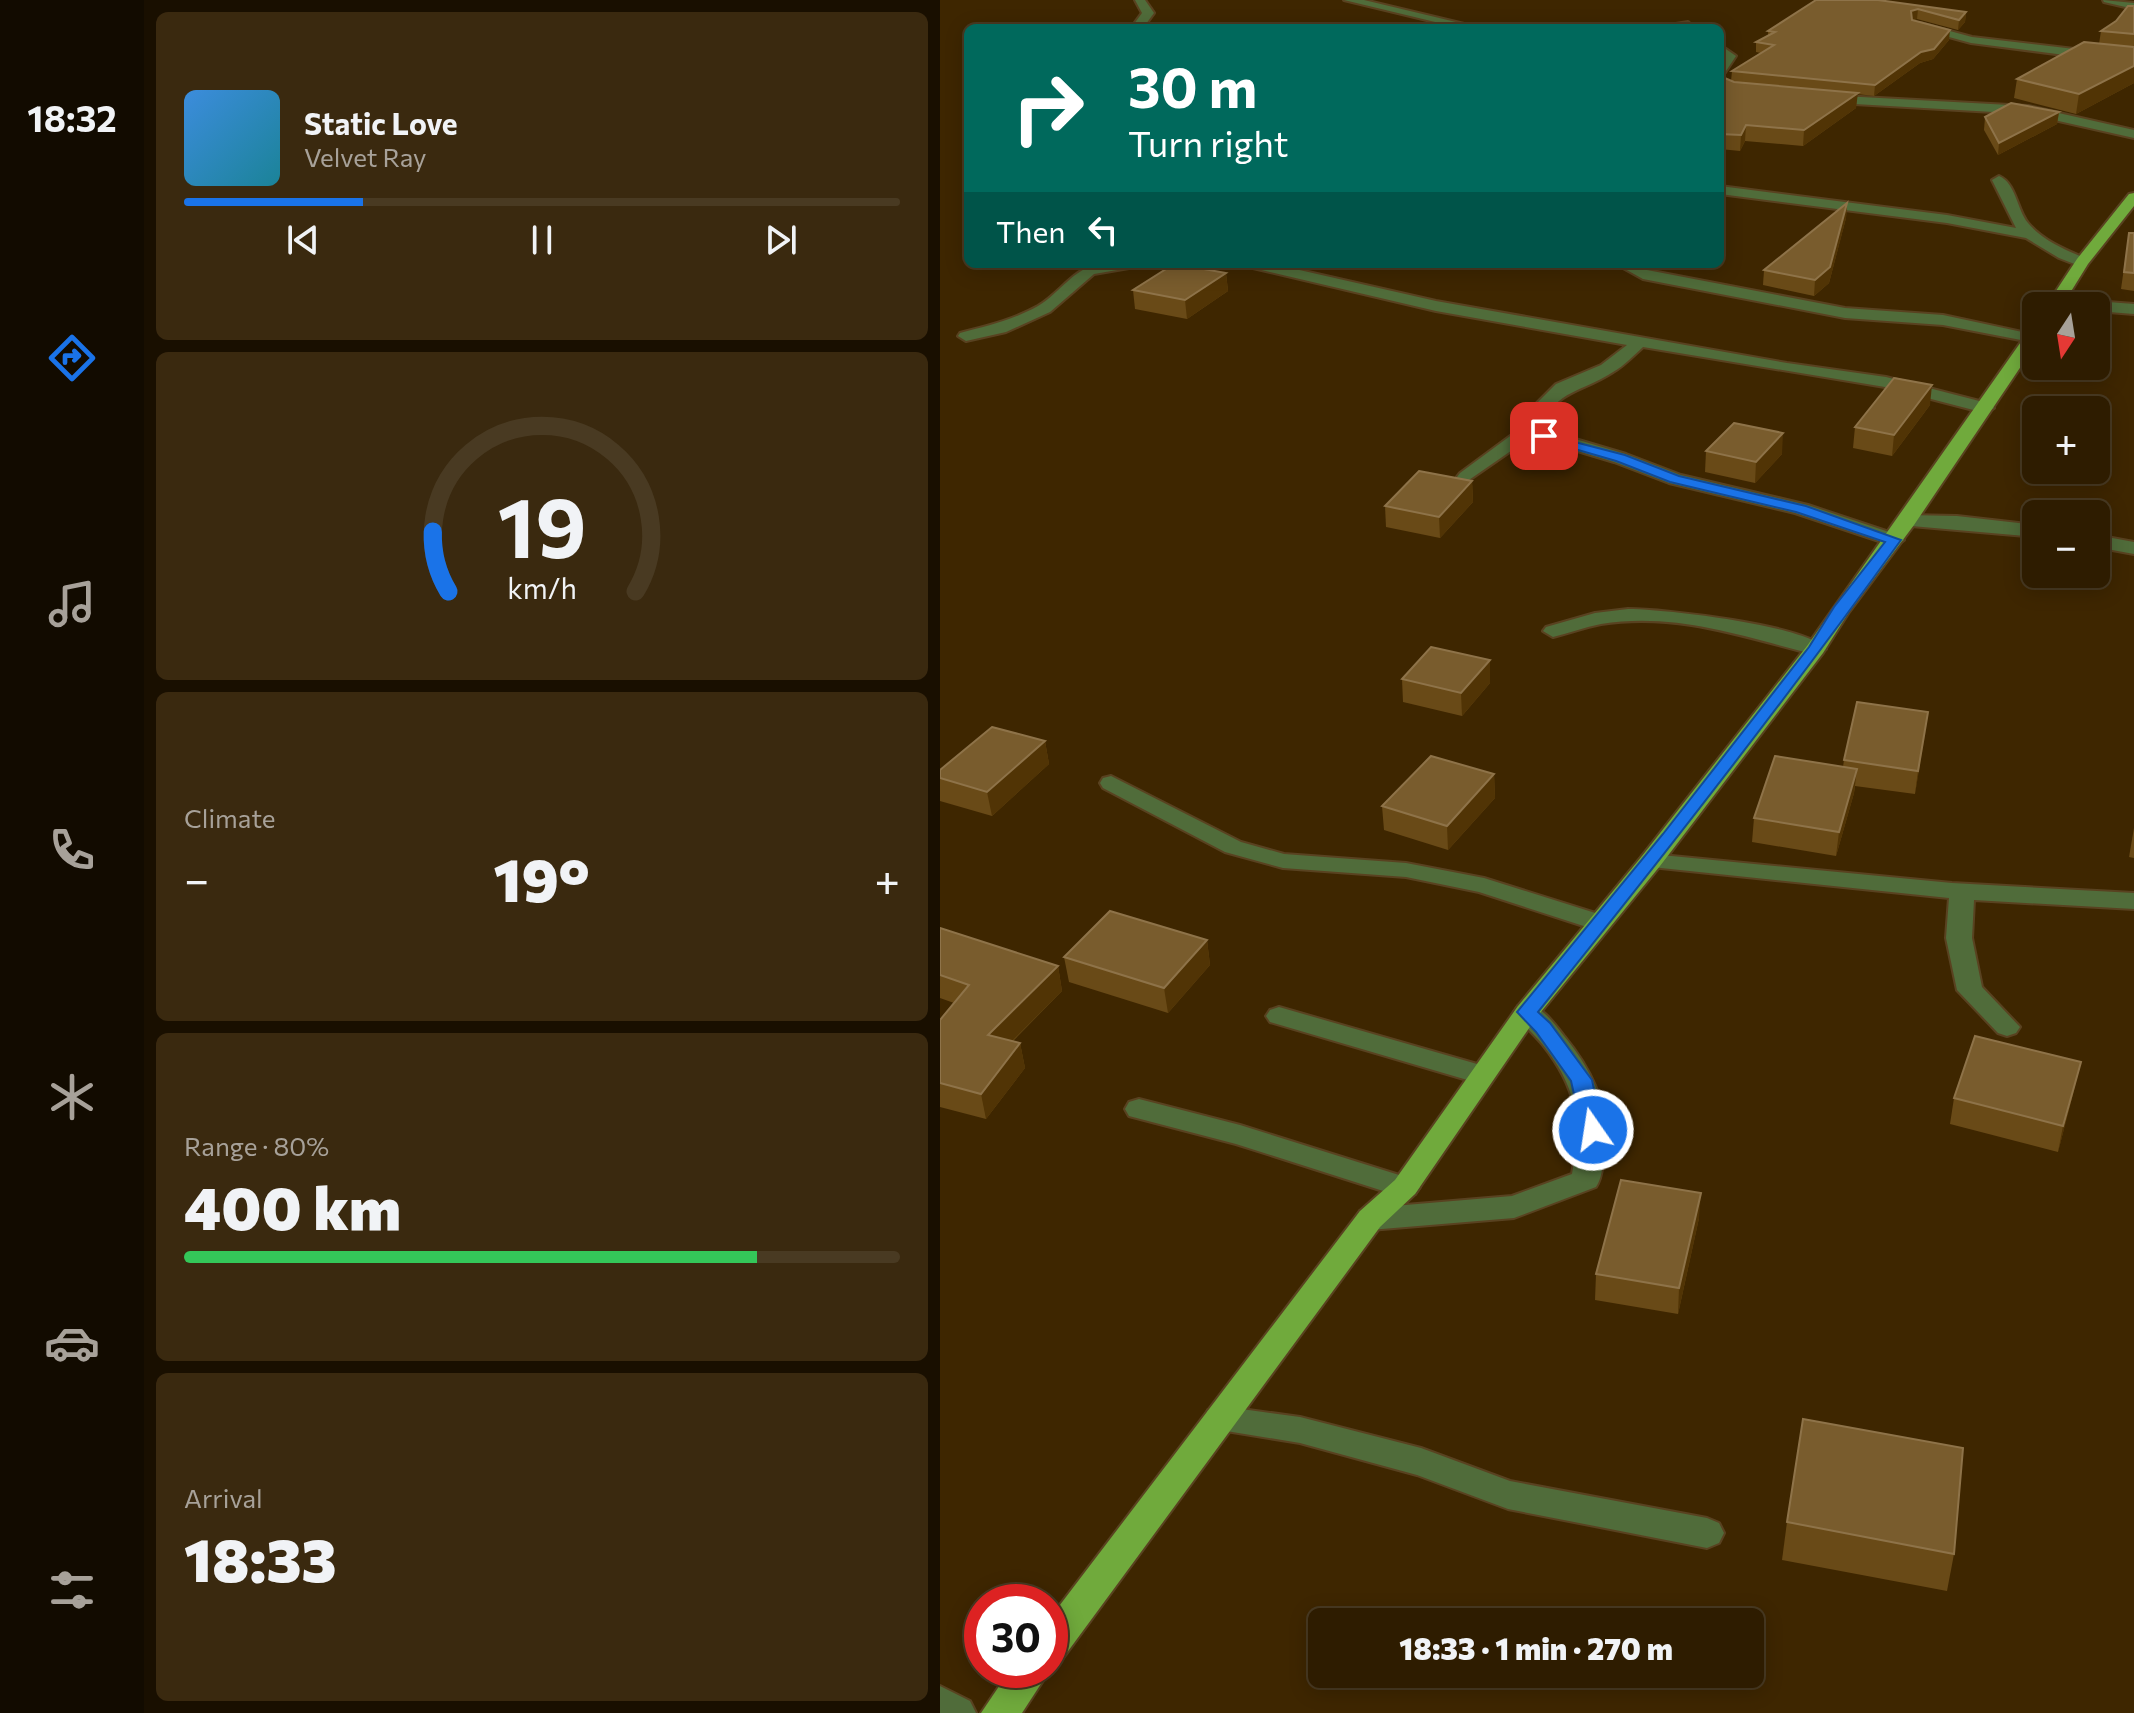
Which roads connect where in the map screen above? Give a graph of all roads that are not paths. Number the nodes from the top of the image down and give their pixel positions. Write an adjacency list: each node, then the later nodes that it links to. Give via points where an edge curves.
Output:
1 (1140, 0): 6 (street, via 1148,13)
2 (1349, 0): 5 (street)
3 (2108, 0): 4 (street)
4 (2134, 6)
5 (1424, 17): 7 (street); 8 (street)
6 (1140, 24)
7 (1403, 24)
8 (1456, 24)
9 (1916, 25): 10 (street, via 1971,40)
10 (2134, 60)
11 (1815, 98): 12 (street, via 2017,108)
12 (2134, 134)
13 (1999, 180): 16 (street, via 2018,220)
14 (1724, 191): 16 (street)
15 (2134, 197): 17 (main road)
16 (2033, 235): 17 (street)
17 (2082, 262): 21 (main road)
18 (1102, 268): 25 (street, via 1089,270 1044,309 1000,329)
19 (1274, 268): 26 (street, via 1383,295)
20 (1631, 268): 24 (street, via 1845,313 1943,320)
21 (2063, 292)
22 (2110, 307): 23 (street)
23 (2134, 309)
24 (2022, 334)
25 (966, 336)
26 (1640, 342): 28 (street, via 1886,382); 29 (street, via 1607,369 1562,388)
27 (2022, 354): 28 (main road)
28 (1985, 408): 32 (main road)
29 (1528, 431): 30 (street); 32 (street, via 1675,479)
30 (1466, 477)
31 (2022, 529): 32 (street, via 1957,522)
32 (1901, 531): 36 (main road)
33 (2110, 544): 34 (street)
34 (2134, 548)
35 (1553, 631): 36 (street, via 1601,618 1675,617 1745,626)
36 (1816, 649): 38 (main road)
37 (1111, 783): 41 (street, via 1233,847 1283,861 1406,870 1484,885)
38 (1651, 861): 39 (street); 41 (main road)
39 (1962, 891): 40 (street); 44 (street, via 1959,938 1970,990)
40 (2134, 901)
41 (1599, 923): 42 (main road)
42 (1527, 1012): 45 (main road); 48 (street, via 1581,1080 1593,1130 1586,1180 1514,1207)
43 (1279, 1016): 45 (street)
44 (2007, 1027)
45 (1481, 1075): 47 (main road)
46 (1139, 1109): 47 (street)
47 (1405, 1187): 48 (main road)
48 (1370, 1219): 49 (main road)
49 (1220, 1419): 50 (street, via 1300,1430 1421,1462 1508,1495); 51 (main road)
50 (1707, 1533)
51 (1068, 1622)
52 (1019, 1688): 55 (main road)
53 (940, 1703): 54 (street)
54 (957, 1713)
55 (1000, 1713)

